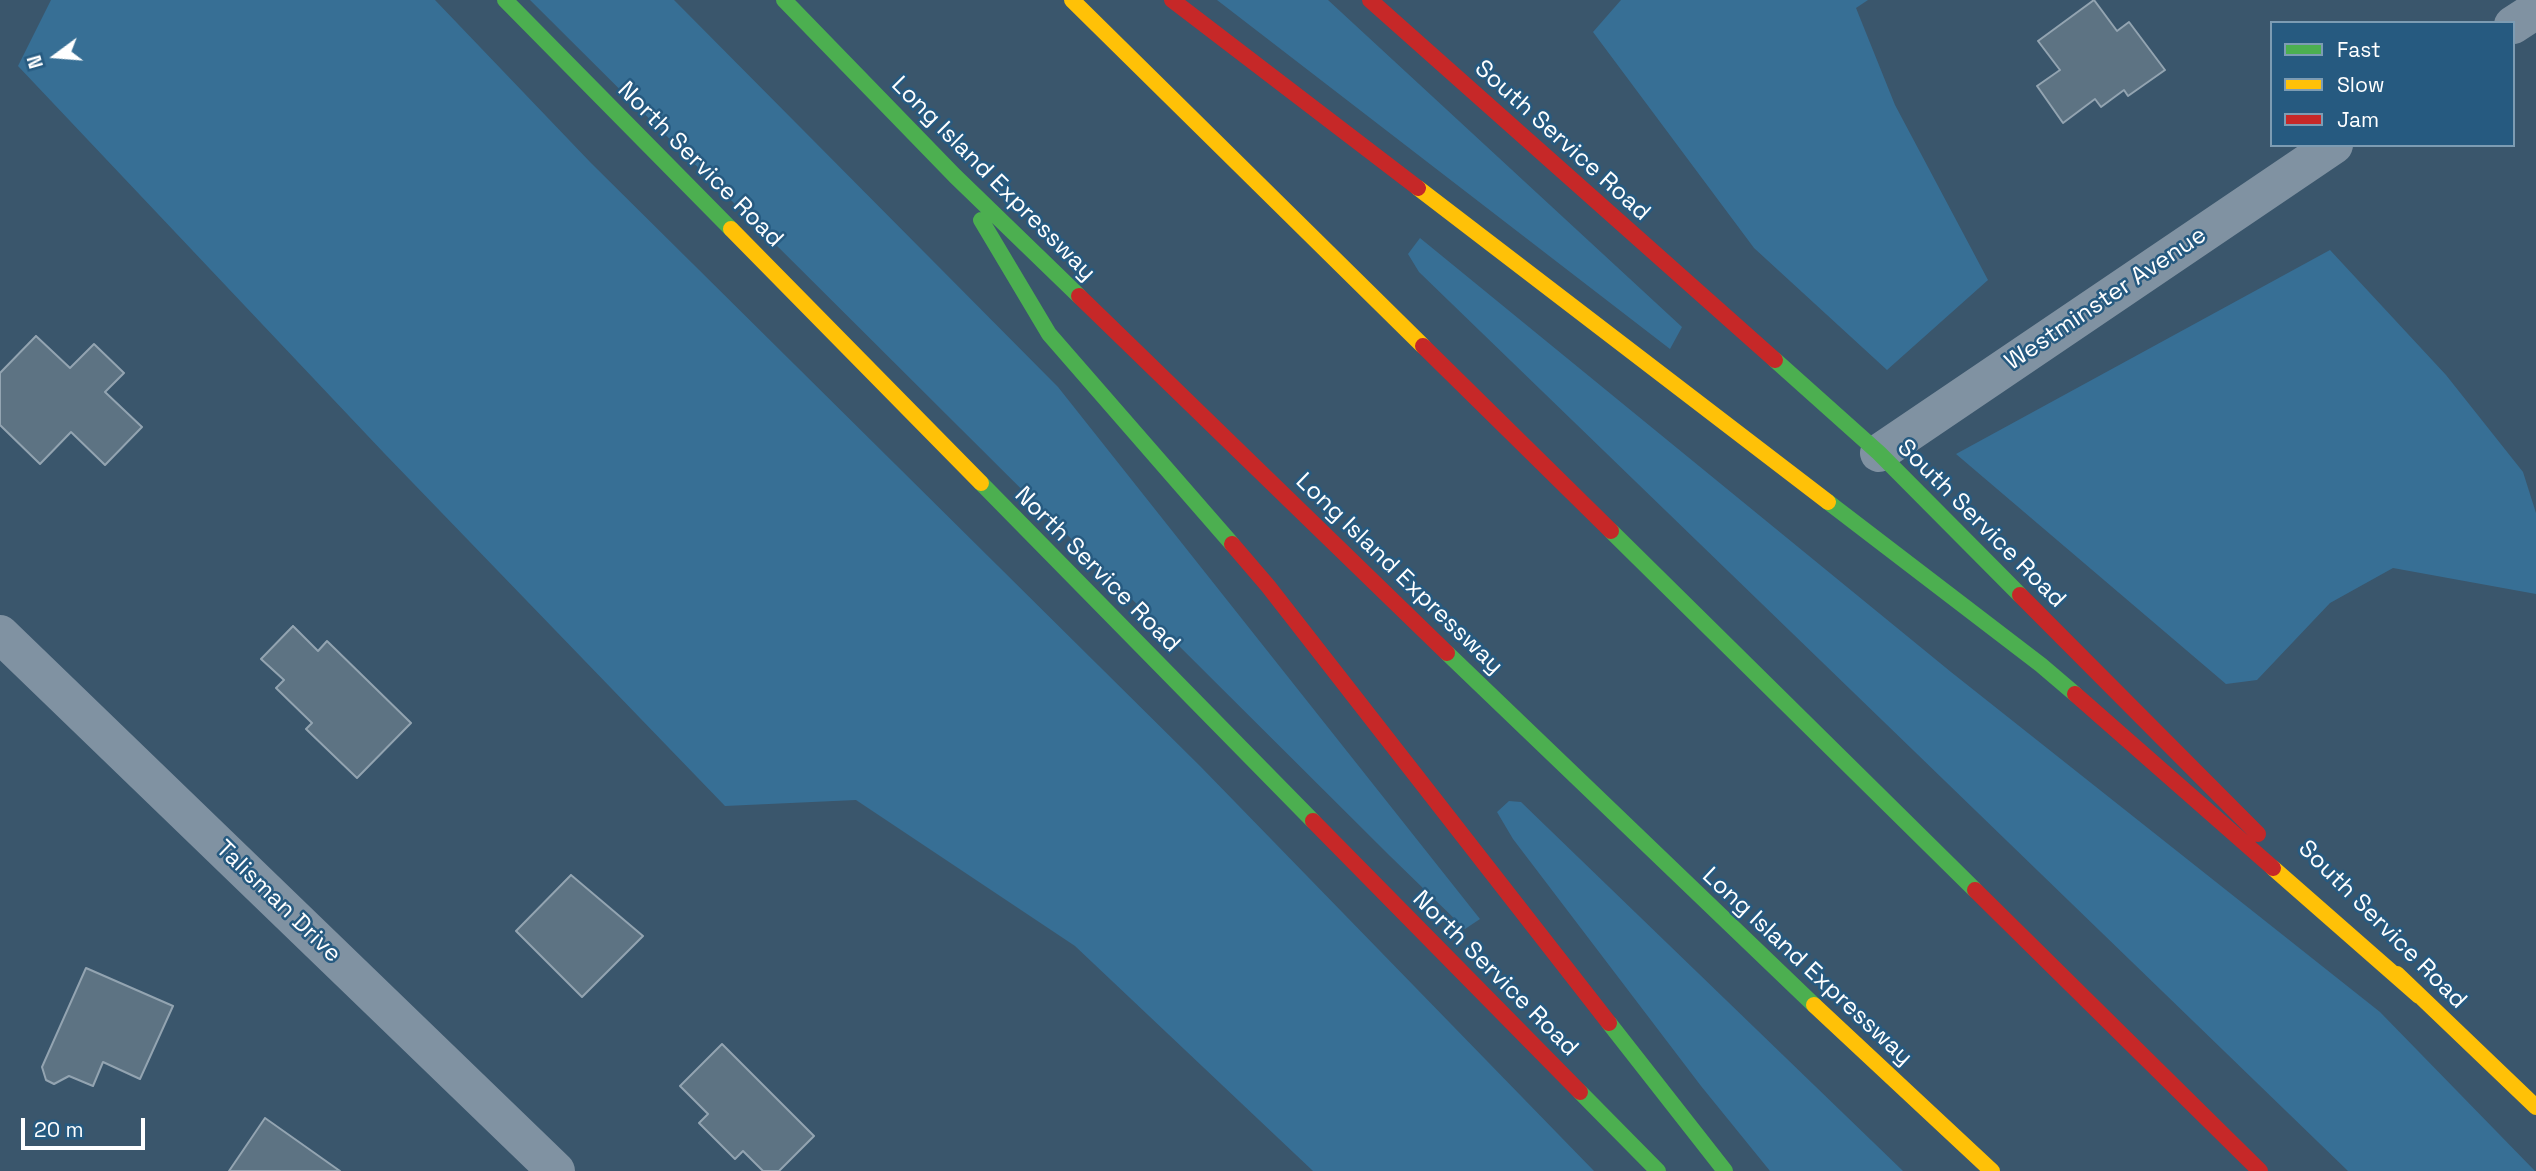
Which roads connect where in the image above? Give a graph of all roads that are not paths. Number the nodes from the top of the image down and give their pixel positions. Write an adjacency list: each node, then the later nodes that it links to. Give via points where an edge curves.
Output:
1 (505, 0): 15 (main road, North Service Road)
2 (784, 0): 9 (main road, Long Island Expressway)
3 (1072, 0): 18 (main road)
4 (1172, 0): 12 (main road, via 2041,665)
5 (1370, 0): 10 (main road, South Service Road)
6 (2536, 10): 7 (street)
7 (2515, 24)
8 (2331, 147): 10 (street, Westminster Avenue)
9 (955, 176): 16 (main road, via 1049,334 1268,586); 17 (main road, Long Island Expressway, via 1728,925)
10 (1879, 453): 12 (main road, South Service Road)
11 (0, 634): 14 (street, Talisman Drive)
12 (2419, 996): 13 (main road, South Service Road)
13 (2536, 1107)
14 (556, 1171)
15 (1658, 1171)
16 (1725, 1171)
17 (1992, 1171)
18 (2260, 1171)

